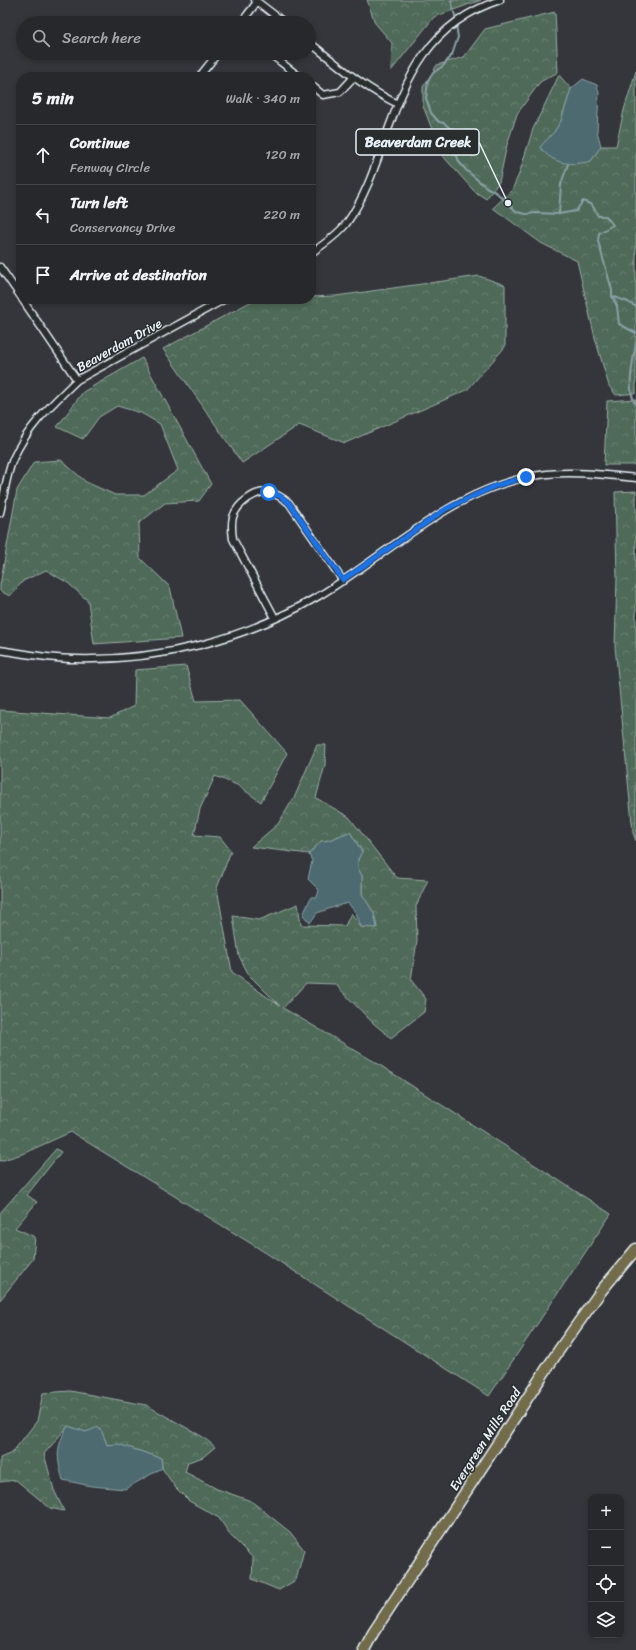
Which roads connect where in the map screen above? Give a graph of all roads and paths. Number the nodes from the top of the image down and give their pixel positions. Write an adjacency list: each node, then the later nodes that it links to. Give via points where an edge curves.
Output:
1 (500, 0): 12 (street, via 460,19 439,36 420,59)
2 (256, 1): 3 (street); 4 (street)
3 (245, 16)
4 (276, 16)
5 (316, 48): 10 (street)
6 (212, 60): 8 (street)
7 (278, 60): 9 (street)
8 (203, 72)
9 (294, 72)
10 (353, 78): 11 (street, via 340,92 323,94); 12 (street, via 373,92)
11 (316, 89)
12 (398, 104): 13 (street, via 361,200 345,224)
13 (316, 249)
14 (0, 267): 15 (street)
15 (16, 290)
16 (26, 304): 18 (street)
17 (216, 304): 18 (street, Beaverdam Drive)
18 (77, 380): 20 (street, Beaverdam Drive, via 37,420 22,442 12,460)
19 (636, 478): 21 (street, via 577,473 548,474 495,486 446,509)
20 (0, 513)
21 (343, 580): 22 (street, via 317,597); 22 (street, via 289,503 269,492 251,496 233,516 233,539)
22 (275, 618): 23 (street, via 206,644 162,654 74,659)
23 (0, 650)
24 (636, 1249): 25 (main road, Evergreen Mills Road, via 601,1291 559,1350)
25 (364, 1650)

